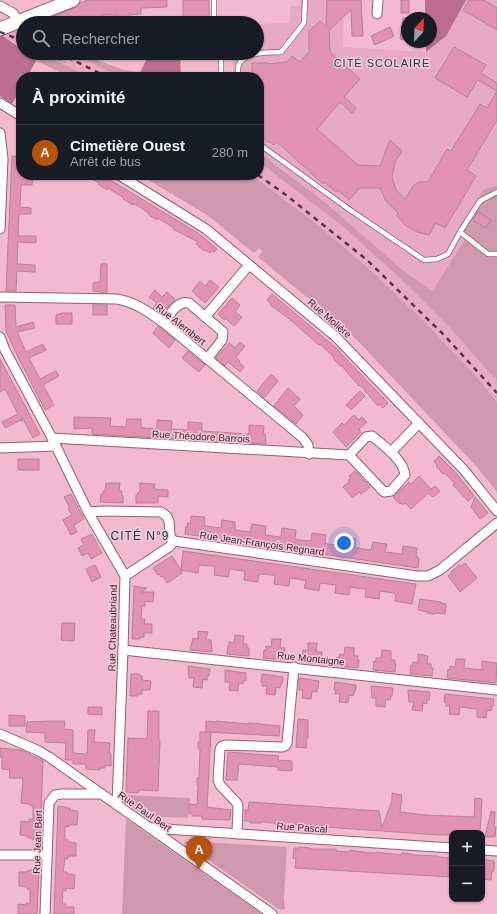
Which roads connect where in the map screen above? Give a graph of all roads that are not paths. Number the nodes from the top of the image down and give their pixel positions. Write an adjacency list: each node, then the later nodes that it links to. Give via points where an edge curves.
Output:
1 (73, 0): 5 (street)
2 (214, 0): 9 (lane)
3 (305, 0): 13 (lane, via 304,23 281,52)
4 (378, 0): 7 (street)
5 (52, 4): 8 (street)
6 (0, 6): 10 (street, via 13,13)
7 (377, 14)
8 (28, 16)
9 (214, 16)
10 (16, 18)
11 (16, 22): 12 (street)
12 (0, 29)
13 (264, 53)
14 (221, 60): 16 (lane)
15 (243, 60): 17 (lane, via 238,66)
16 (221, 72)
17 (238, 72)
18 (0, 103): 19 (street)
19 (16, 113)
20 (0, 133): 24 (street, via 3,159)
21 (264, 148): 25 (lane, via 424,260 437,259 448,254)
22 (127, 180): 27 (street, Rue Molière, via 198,223)
23 (497, 192): 25 (lane, via 480,202)
24 (0, 229)
25 (460, 232): 26 (lane, via 488,254)
26 (497, 254)
27 (249, 265): 29 (street); 33 (street, Rue Molière, via 335,336)
28 (0, 297): 30 (street, Rue Alembert, via 124,300 141,307)
29 (205, 317): 30 (street, via 189,303 182,302); 32 (street, via 222,330 223,335)
30 (164, 323): 32 (street, Rue Alembert)
31 (0, 337): 34 (street, Rue Chateaubriand)
32 (207, 359): 37 (street, Rue Alembert, via 303,438 308,445)
33 (419, 424): 36 (street); 39 (street, Rue Molière, via 464,470)
34 (54, 442): 35 (street, Rue Théodore Barrois); 37 (street, Rue Théodore Barrois); 40 (street, Rue Chateaubriand)
35 (0, 448)
36 (391, 452): 38 (street, via 372,436 366,437); 38 (street, via 404,469 405,475 391,491 384,492)
37 (309, 454): 38 (street, Rue Théodore Barrois)
38 (349, 455)
39 (497, 511)
40 (88, 512): 42 (street, via 161,512 169,519 170,537); 43 (street, Rue Chateaubriand)
41 (497, 523): 42 (street, Rue Jean-François Regnard, via 440,570 428,576)
42 (174, 541): 43 (street, via 169,547)
43 (124, 576): 44 (street, Rue Chateaubriand)
44 (123, 650): 45 (street, Rue Montaigne); 49 (street, Rue Chateaubriand)
45 (294, 667): 46 (street, Rue Montaigne); 51 (street, via 285,746 226,745 220,750 218,780 238,805)
46 (497, 690)
47 (0, 734): 48 (street, Rue Paul Bert, via 49,756)
48 (102, 794): 49 (street, Rue Paul Bert); 56 (street, Rue Jean Bart, via 61,794 52,798 49,803)
49 (117, 805): 50 (street, Rue Paul Bert)
50 (150, 828): 51 (street, Rue Pascal); 58 (street, Rue Paul Bert)
51 (237, 834): 52 (street, Rue Pascal)
52 (449, 848)
53 (485, 850): 54 (street)
54 (497, 851)
55 (0, 855): 56 (street)
56 (47, 855): 57 (street, Rue Jean Bart)
57 (45, 914)
58 (272, 914)

